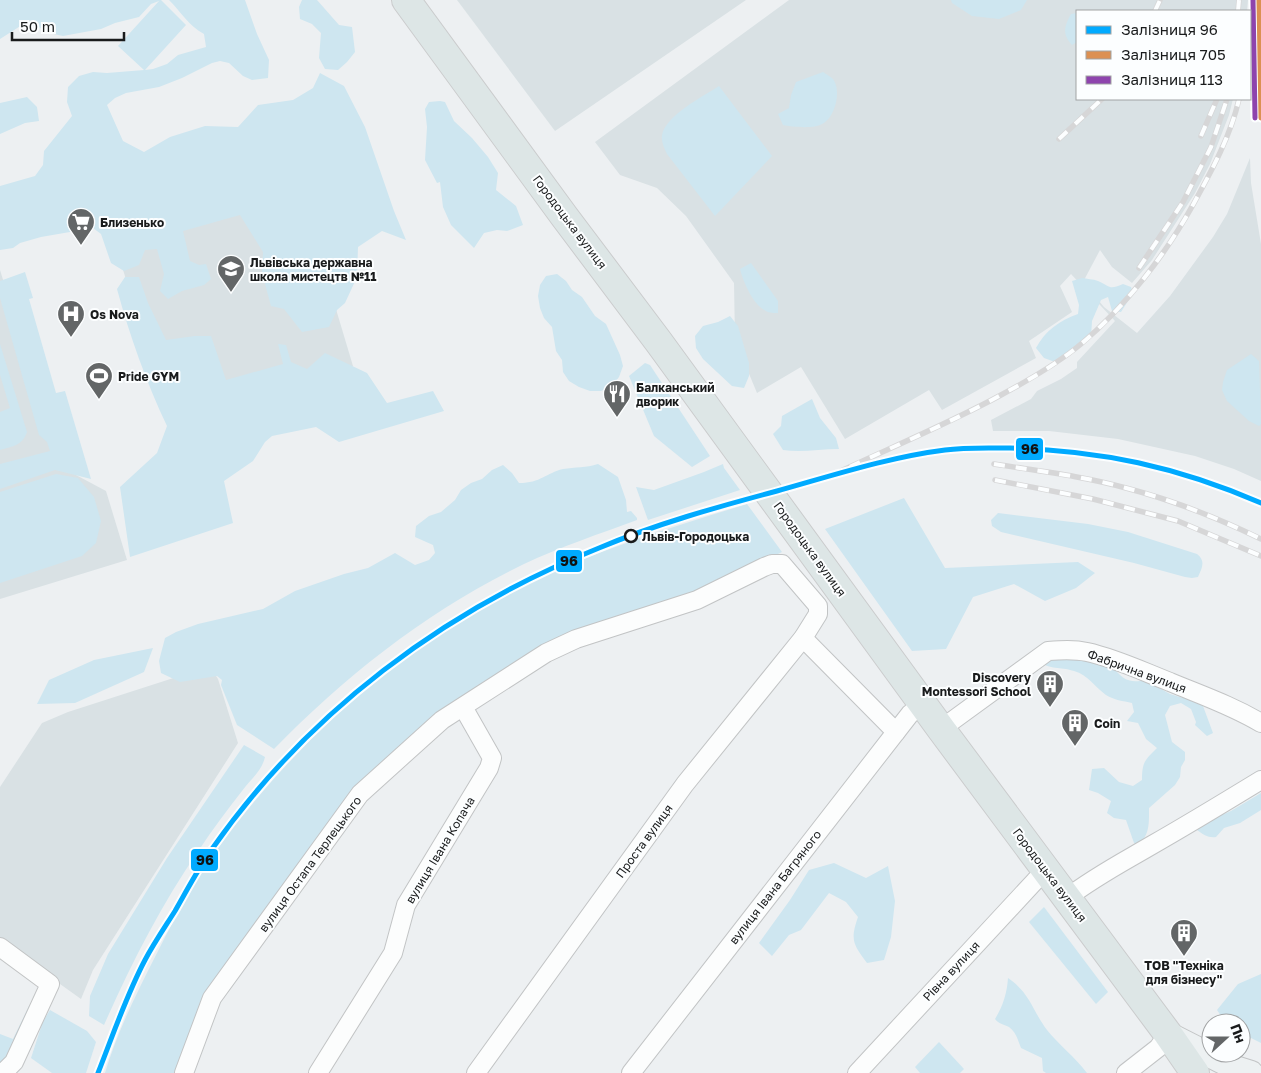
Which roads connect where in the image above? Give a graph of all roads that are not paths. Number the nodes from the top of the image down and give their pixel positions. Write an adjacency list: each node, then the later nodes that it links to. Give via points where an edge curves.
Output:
1 (406, 0): 4 (main road, Городоцька вулиця)
2 (818, 614): 3 (street, Проста вулиця); 5 (street, вулиця Остапа Терлецького, via 818,606 782,564 772,564 697,600 576,639 546,654)
3 (802, 638): 8 (street); 17 (street, Проста вулиця, via 686,784)
4 (923, 704): 7 (main road, Городоцька вулиця); 8 (street, вулиця Івана Багряного)
5 (463, 707): 15 (street, вулиця Остапа Терлецького, via 442,720 360,794 212,998); 16 (street, вулиця Івана Копача, via 492,758 489,768 406,905 394,953)
6 (1261, 723): 7 (street, Фабрична вулиця, via 1220,702 1113,659 1063,649 1048,651)
7 (941, 729): 10 (main road, Городоцька вулиця)
8 (896, 732): 18 (street, вулиця Івана Багряного)
9 (1261, 780): 11 (street, via 1128,857)
10 (1046, 871): 11 (main road, Городоцька вулиця); 19 (street, Рівна вулиця)
11 (1067, 898): 13 (main road, Городоцька вулиця)
12 (0, 947): 14 (street, via 50,984)
13 (1168, 1034): 20 (street, via 1158,1048); 21 (main road, Городоцька вулиця); 22 (main road)
14 (10, 1069)
15 (184, 1073)
16 (318, 1073)
17 (476, 1073)
18 (631, 1073)
19 (858, 1073)
20 (1126, 1073)
21 (1195, 1073)
22 (1251, 1073)

